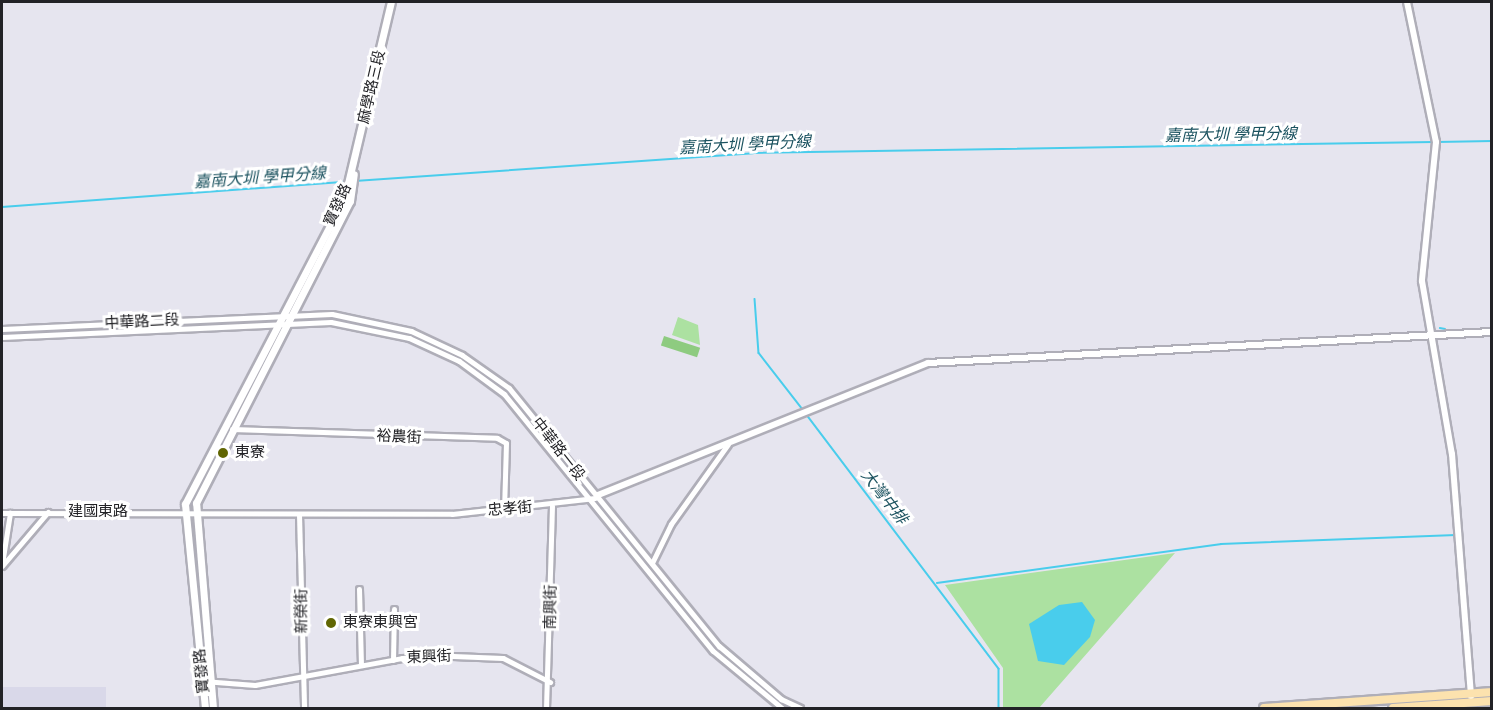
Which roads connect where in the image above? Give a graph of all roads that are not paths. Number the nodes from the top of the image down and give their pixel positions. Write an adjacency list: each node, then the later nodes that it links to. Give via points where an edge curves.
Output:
1 (391, 2): 3 (main road, 麻學路三段)
2 (1407, 2): 7 (street, via 1435,132 1422,260)
3 (352, 172): 4 (main road, 寶發路, via 345,196)
4 (284, 319): 5 (street, 中華路二段); 8 (street, 中華路二段); 9 (main road, 寶發路); 11 (street, 中華路一段, via 370,326 459,361 504,394)
5 (2, 329)
6 (1491, 332): 7 (street, 忠孝街)
7 (1434, 334): 10 (street, 忠孝街, via 928,363); 30 (street, via 1452,453)
8 (2, 337)
9 (228, 428): 13 (street, 裕農街, via 497,438 506,443); 15 (main road, 寶發路); 18 (main road, 寶發路)
10 (730, 441): 11 (street, 忠孝街); 20 (street, via 671,525)
11 (596, 498): 12 (street, 忠孝街); 20 (street, 中華路一段); 37 (street, 中華路一段, via 713,651)
12 (552, 506): 13 (street, 忠孝街); 28 (street, 南興街)
13 (504, 510): 19 (street, 忠孝街)
14 (48, 512): 17 (street, 建國東路); 18 (street, 建國東路); 21 (street)
15 (194, 512): 18 (street, 建國東路); 19 (street, 忠孝街); 27 (main road, 寶發路)
16 (2, 513): 17 (street, 建國東路)
17 (10, 513): 21 (street)
18 (183, 513): 27 (main road, 寶發路)
19 (299, 514): 26 (street, 新榮街)
20 (652, 563): 31 (street, 中華路一段, via 719,646)
21 (2, 566)
22 (359, 589): 25 (street)
23 (394, 609): 24 (street)
24 (393, 660): 25 (street, 東興街); 28 (street, 東興街, via 503,658)
25 (361, 665): 26 (street, 東興街)
26 (303, 675): 27 (street, 東興街, via 255,684); 35 (street, 新榮街)
27 (207, 680): 33 (main road, 寶發路); 34 (main road, 寶發路)
28 (550, 682): 36 (street, 南興街)
29 (1491, 692): 30 (main road)
30 (1471, 698): 32 (main road); 39 (main road); 40 (main road)
31 (781, 699): 37 (street); 38 (street, 中華路一段)
32 (1491, 701)
33 (205, 708)
34 (213, 708)
35 (304, 708)
36 (546, 708)
37 (783, 708)
38 (800, 708)
39 (1264, 708)
40 (1393, 708)

